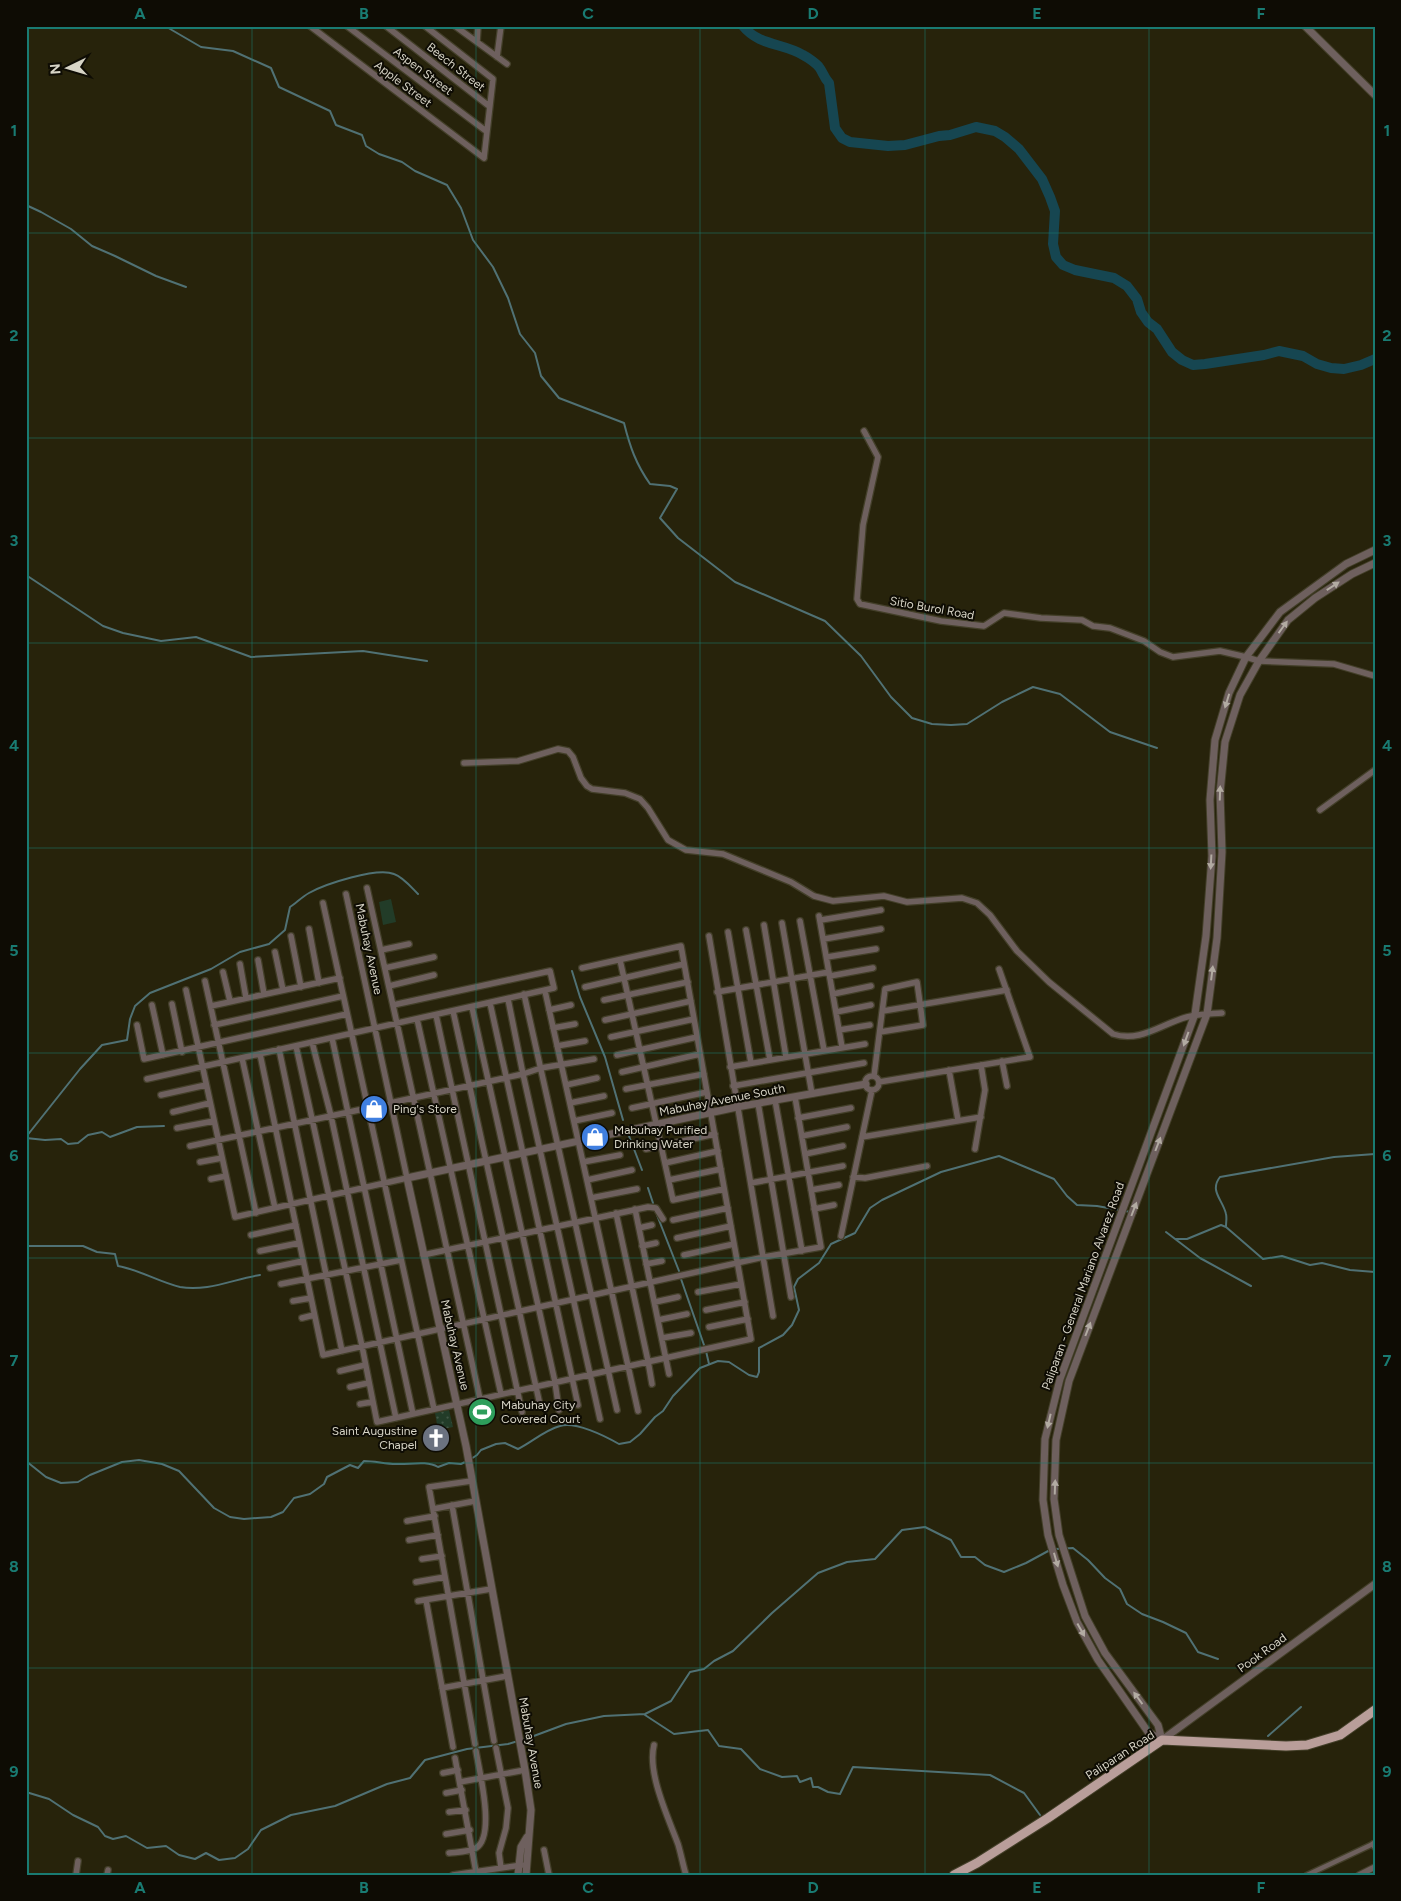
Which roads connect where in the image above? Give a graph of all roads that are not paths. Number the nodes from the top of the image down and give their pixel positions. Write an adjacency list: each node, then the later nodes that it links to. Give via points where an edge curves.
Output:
1 (310, 26): 14 (street, Apple Street, via 484,158)
2 (347, 26): 14 (street, Aspen Street)
3 (386, 26): 13 (street, Beech Street)
4 (425, 26): 13 (street, via 493,79)
5 (456, 26): 9 (street)
6 (478, 26): 9 (street)
7 (501, 26): 10 (street)
8 (1306, 26): 12 (street)
9 (477, 42): 10 (street)
10 (497, 56): 11 (street)
11 (507, 64)
12 (1375, 95)
13 (489, 106): 14 (street)
14 (486, 131)
15 (864, 431): 18 (street, Sitio Burol Road, via 878,457 863,525 857,599 860,604 941,621 984,626 1004,612 1082,620 1144,641 1173,657 1220,651)
16 (1375, 550): 18 (street, Paliparan - General Mariano Alvarez Road, via 1346,564 1280,612)
17 (1375, 563): 19 (street, Paliparan - General Mariano Alvarez Road, one-way to 17, via 1288,620 1315,598)
18 (1246, 657): 19 (street, Sitio Burol Road); 100 (street, Paliparan - General Mariano Alvarez Road, one-way to 100, via 1229,693 1215,740 1210,800 1212,856)
19 (1259, 661): 20 (street, Sitio Burol Road, via 1334,664); 101 (street, Paliparan - General Mariano Alvarez Road, one-way to 19, via 1217,938 1222,852 1220,794 1226,742 1240,695)
20 (1375, 676)
21 (464, 763): 100 (street, via 518,761 558,749 568,751 587,786 640,799 668,840 686,850 723,854 791,882 814,896 833,901 884,896 907,902 962,898 977,903 1017,952 1113,1034 1131,1038)
22 (1375, 770): 23 (street)
23 (1320, 810)
24 (367, 888): 40 (street)
25 (346, 894): 112 (street, Mabuhay Avenue)
26 (323, 903): 56 (street)
27 (881, 910): 37 (street, via 820,918)
28 (800, 921): 54 (street)
29 (782, 922): 58 (street)
30 (764, 925): 61 (street)
31 (309, 929): 62 (street)
32 (881, 929): 37 (street)
33 (746, 930): 63 (street)
34 (728, 932): 68 (street)
35 (291, 936): 64 (street)
36 (709, 936): 73 (street)
37 (824, 939): 43 (street)
38 (409, 944): 40 (street)
39 (876, 949): 43 (street)
40 (381, 950): 48 (street)
41 (275, 952): 70 (street)
42 (434, 957): 48 (street)
43 (827, 957): 53 (street)
44 (258, 960): 74 (street)
45 (620, 960): 47 (street, via 681,946); 49 (street); 57 (street)
46 (240, 964): 79 (street)
47 (684, 964): 57 (street); 60 (street)
48 (385, 968): 65 (street)
49 (582, 968)
50 (873, 968): 53 (street)
51 (999, 969): 71 (street)
52 (223, 972): 82 (street)
53 (830, 974): 54 (street); 76 (street)
54 (810, 975): 58 (street); 130 (street)
55 (434, 976): 65 (street)
56 (340, 978): 62 (street); 78 (street)
57 (624, 978): 67 (street); 77 (street)
58 (791, 979): 61 (street); 135 (street)
59 (205, 981): 91 (street)
60 (688, 982): 77 (street); 83 (street)
61 (773, 982): 63 (street); 137 (street)
62 (319, 983): 64 (street)
63 (755, 985): 68 (street); 140 (street)
64 (301, 986): 70 (street)
65 (389, 986): 87 (street)
66 (871, 986): 76 (street)
67 (585, 987)
68 (737, 988): 73 (street); 143 (street)
69 (186, 990): 127 (street)
70 (283, 990): 74 (street)
71 (1006, 990): 90 (street); 141 (street, via 1030,1056)
72 (545, 991): 75 (street); 87 (street, via 554,988 550,971); 93 (street)
73 (717, 992): 148 (street)
74 (264, 994): 79 (street)
75 (524, 994): 80 (street); 149 (street)
76 (833, 994): 96 (street)
77 (628, 995): 81 (street); 99 (street)
78 (344, 996): 98 (street); 109 (street)
79 (246, 998): 82 (street)
80 (508, 999): 84 (street); 154 (street)
81 (604, 1000)
82 (230, 1001): 91 (street)
83 (691, 1001): 99 (street); 103 (street)
84 (490, 1003): 92 (street); 157 (street)
85 (172, 1004): 131 (street)
86 (152, 1005): 136 (street)
87 (393, 1005): 106 (street)
88 (571, 1005): 93 (street)
89 (870, 1005): 96 (street)
90 (921, 1005): 95 (street); 95 (street, via 917,982 885,989); 115 (street, via 923,1025)
91 (210, 1006): 109 (street)
92 (472, 1007): 94 (street); 160 (street)
93 (549, 1010): 111 (street)
94 (453, 1011): 102 (street); 164 (street)
95 (883, 1011): 115 (street)
96 (836, 1012): 113 (street)
97 (1222, 1013): 101 (street)
98 (348, 1014): 116 (street); 122 (street)
99 (632, 1014): 105 (street); 114 (street)
100 (1196, 1014): 101 (street); 388 (street, Paliparan - General Mariano Alvarez Road, one-way to 388, via 1060,1378 1045,1439 1044,1500 1048,1535 1076,1622)
101 (1207, 1014): 387 (street, Paliparan - General Mariano Alvarez Road, one-way to 101, via 1085,1616 1059,1535 1054,1499 1056,1440 1069,1381)
102 (436, 1015): 104 (street); 169 (street)
103 (694, 1018): 114 (street); 118 (street)
104 (417, 1019): 106 (street); 173 (street)
105 (605, 1020)
106 (397, 1024): 112 (street); 178 (street)
107 (575, 1024): 111 (street)
108 (137, 1025): 136 (street, via 144,1059)
109 (214, 1025): 122 (street)
110 (870, 1025): 113 (street)
111 (553, 1028): 125 (street)
112 (374, 1029): 116 (street); 181 (street, Mabuhay Avenue)
113 (839, 1030): 126 (street)
114 (636, 1031): 117 (street); 129 (street)
115 (880, 1032): 156 (street)
116 (352, 1034): 119 (street); 186 (street)
117 (611, 1037)
118 (697, 1037): 129 (street); 134 (street)
119 (332, 1038): 121 (street); 190 (street)
120 (585, 1041): 125 (street)
121 (312, 1042): 124 (street); 193 (street)
122 (218, 1044): 127 (street); 142 (street)
123 (866, 1044): 126 (street)
124 (296, 1046): 128 (street); 196 (street)
125 (557, 1046): 147 (street)
126 (842, 1047): 130 (street)
127 (199, 1048): 131 (street); 146 (street)
128 (279, 1049): 132 (street); 200 (street)
129 (640, 1050): 133 (street); 150 (street)
130 (824, 1050): 135 (street)
131 (182, 1052): 136 (street)
132 (260, 1054): 138 (street); 204 (street)
133 (618, 1054)
134 (700, 1054): 150 (street); 155 (street)
135 (805, 1054): 137 (street); 153 (street)
136 (164, 1055)
137 (786, 1057): 140 (street)
138 (242, 1058): 142 (street); 205 (street)
139 (594, 1059): 147 (street)
140 (770, 1060): 143 (street)
141 (1002, 1061): 145 (street); 168 (street)
142 (224, 1062): 146 (street); 207 (street)
143 (751, 1063): 148 (street)
144 (864, 1063): 153 (street)
145 (981, 1065): 151 (street); 194 (street, via 985,1090)
146 (202, 1066): 159 (street); 163 (street)
147 (562, 1066): 149 (street); 165 (street)
148 (730, 1067): 167 (street)
149 (541, 1068): 154 (street); 214 (street)
150 (644, 1068): 152 (street); 166 (street)
151 (949, 1070): 161 (street); 197 (street)
152 (622, 1072)
153 (808, 1073): 167 (street); 175 (street)
154 (523, 1074): 157 (street); 218 (street)
155 (704, 1074): 166 (street); 172 (street)
156 (874, 1076): 161 (street); 162 (street, via 868,1078)
157 (506, 1078): 160 (street); 220 (street)
158 (597, 1078): 165 (street)
159 (147, 1079)
160 (488, 1081): 164 (street); 224 (street)
161 (879, 1082): 171 (street)
162 (866, 1084): 171 (street); 175 (street, Mabuhay Avenue South)
163 (206, 1085): 174 (street); 180 (street)
164 (470, 1085): 169 (street); 225 (street)
165 (566, 1085): 182 (street)
166 (647, 1085): 170 (street); 184 (street)
167 (733, 1086): 185 (street)
168 (1007, 1086)
169 (451, 1089): 173 (street); 229 (street)
170 (626, 1089)
171 (872, 1090): 209 (street)
172 (707, 1092): 184 (street); 192 (street)
173 (433, 1093): 178 (street); 232 (street)
174 (162, 1094)
175 (812, 1094): 177 (street, Mabuhay Avenue South)
176 (604, 1096): 182 (street)
177 (795, 1097): 179 (street, Mabuhay Avenue South); 195 (street)
178 (413, 1098): 181 (street); 236 (street)
179 (775, 1100): 183 (street, Mabuhay Avenue South); 238 (street)
180 (210, 1103): 189 (street); 198 (street)
181 (390, 1103): 240 (street, Mabuhay Avenue)
182 (570, 1103): 199 (street)
183 (758, 1103): 185 (street, Mabuhay Avenue South); 244 (street)
184 (651, 1104): 187 (street); 201 (street)
185 (737, 1107): 192 (street, Mabuhay Avenue South); 246 (street)
186 (368, 1108): 190 (street); 245 (street)
187 (632, 1108)
188 (851, 1108): 195 (street)
189 (173, 1112)
190 (348, 1112): 193 (street); 248 (street)
191 (612, 1113): 199 (street)
192 (710, 1113): 201 (street, Mabuhay Avenue South); 206 (street)
193 (330, 1116): 196 (street); 252 (street)
194 (980, 1117): 197 (street); 217 (street)
195 (798, 1118): 208 (street)
196 (313, 1119): 200 (street); 253 (street)
197 (958, 1120): 209 (street)
198 (214, 1121): 203 (street); 210 (street)
199 (574, 1121): 211 (street)
200 (295, 1123): 204 (street); 255 (street)
201 (656, 1124): 211 (street, Mabuhay Avenue South); 212 (street)
202 (847, 1127): 208 (street)
203 (177, 1128)
204 (276, 1128): 205 (street); 256 (street)
205 (258, 1131): 207 (street); 258 (street)
206 (715, 1134): 212 (street); 219 (street)
207 (239, 1135): 210 (street); 262 (street)
208 (802, 1136): 221 (street)
209 (862, 1137): 239 (street)
210 (218, 1140): 213 (street); 223 (street)
211 (579, 1142): 214 (street, Mabuhay Avenue South); 227 (street)
212 (661, 1145): 216 (street); 228 (street)
213 (190, 1146)
214 (557, 1146): 218 (street, Mabuhay Avenue South); 267 (street)
215 (843, 1146): 221 (street)
216 (646, 1149)
217 (975, 1149)
218 (540, 1150): 220 (street, Mabuhay Avenue South); 269 (street)
219 (718, 1151): 228 (street); 233 (street)
220 (523, 1154): 224 (street, Mabuhay Avenue South); 273 (street)
221 (805, 1154): 235 (street)
222 (620, 1155): 227 (street)
223 (222, 1158): 226 (street); 237 (street)
224 (504, 1158): 225 (street, Mabuhay Avenue South); 274 (street)
225 (486, 1161): 229 (street, Mabuhay Avenue South); 277 (street)
226 (200, 1162)
227 (583, 1162): 242 (street)
228 (664, 1163): 243 (street)
229 (468, 1165): 232 (street, Mabuhay Avenue South); 279 (street)
230 (843, 1166): 235 (street)
231 (927, 1166): 239 (street, via 865,1178)
232 (450, 1169): 236 (street, Mabuhay Avenue South); 283 (street)
233 (721, 1169): 243 (street); 250 (street)
234 (632, 1170): 242 (street)
235 (808, 1172): 238 (street); 251 (street)
236 (430, 1173): 240 (street, Mabuhay Avenue South); 285 (street)
237 (226, 1176): 241 (street); 262 (street, via 235,1217)
238 (788, 1176): 244 (street); 287 (street)
239 (853, 1177): 276 (street)
240 (407, 1178): 245 (street); 289 (street, Mabuhay Avenue)
241 (212, 1179)
242 (587, 1180): 254 (street)
243 (669, 1180): 250 (street, via 673,1200)
244 (771, 1180): 246 (street); 288 (street)
245 (384, 1183): 248 (street); 292 (street)
246 (751, 1183): 291 (street)
247 (838, 1185): 251 (street)
248 (364, 1188): 252 (street); 296 (street)
249 (637, 1189): 254 (street)
250 (724, 1189): 259 (street)
251 (811, 1190): 261 (street)
252 (346, 1192): 253 (street); 299 (street)
253 (328, 1196): 255 (street); 300 (street)
254 (591, 1198): 264 (street)
255 (311, 1200): 256 (street); 301 (street)
256 (291, 1205): 258 (street); 268 (street)
257 (834, 1205): 261 (street)
258 (275, 1208): 262 (street)
259 (728, 1208): 266 (street); 271 (street)
260 (635, 1209): 263 (street); 265 (street, via 652,1206); 272 (street)
261 (814, 1209): 287 (street, via 821,1248)
262 (256, 1213)
263 (616, 1213): 264 (street); 306 (street)
264 (596, 1217): 267 (street); 307 (street)
265 (663, 1219)
266 (673, 1220)
267 (576, 1222): 269 (street); 309 (street)
268 (296, 1226): 275 (street); 280 (street)
269 (557, 1226): 273 (street); 313 (street)
270 (652, 1226): 272 (street)
271 (731, 1226): 278 (street); 282 (street)
272 (638, 1228): 284 (street)
273 (540, 1230): 274 (street); 317 (street)
274 (521, 1234): 277 (street); 318 (street)
275 (251, 1235)
276 (841, 1236)
277 (503, 1237): 279 (street); 320 (street)
278 (677, 1238)
279 (485, 1242): 283 (street); 323 (street)
280 (300, 1243): 286 (street); 293 (street)
281 (656, 1243): 284 (street)
282 (734, 1244): 290 (street); 295 (street)
283 (467, 1245): 285 (street); 327 (street)
284 (642, 1246): 297 (street)
285 (447, 1250): 289 (street); 329 (street)
286 (260, 1251)
287 (802, 1251): 288 (street)
288 (784, 1254): 291 (street); 311 (street)
289 (423, 1255): 331 (street, Mabuhay Avenue)
290 (684, 1255)
291 (764, 1257): 295 (street); 324 (street)
292 (401, 1260): 296 (street); 333 (street)
293 (303, 1261): 298 (street); 302 (street)
294 (662, 1261): 297 (street)
295 (738, 1263): 303 (street); 305 (street)
296 (381, 1264): 299 (street); 335 (street)
297 (646, 1264): 303 (street)
298 (270, 1268)
299 (363, 1268): 300 (street); 336 (street)
300 (345, 1272): 301 (street); 337 (street)
301 (326, 1276): 302 (street); 338 (street)
302 (307, 1279): 304 (street); 312 (street)
303 (650, 1283): 306 (street); 315 (street)
304 (281, 1284)
305 (741, 1284): 308 (street); 316 (street)
306 (632, 1288): 307 (street); 340 (street)
307 (612, 1292): 309 (street); 342 (street)
308 (698, 1292)
309 (592, 1296): 313 (street); 343 (street)
310 (678, 1297): 315 (street)
311 (791, 1297)
312 (311, 1298): 314 (street); 322 (street)
313 (574, 1300): 317 (street); 345 (street)
314 (293, 1301)
315 (654, 1302): 328 (street)
316 (744, 1302): 319 (street); 326 (street)
317 (556, 1304): 318 (street); 347 (street)
318 (539, 1308): 320 (street); 348 (street)
319 (706, 1310)
320 (520, 1312): 323 (street); 351 (street)
321 (687, 1314): 328 (street)
322 (314, 1315): 325 (street); 338 (street, via 322,1355)
323 (502, 1316): 327 (street); 353 (street)
324 (773, 1316)
325 (302, 1318)
326 (748, 1319): 330 (street); 339 (street, via 751,1339)
327 (483, 1320): 329 (street); 354 (street)
328 (658, 1320): 334 (street)
329 (463, 1324): 331 (street); 355 (street)
330 (709, 1327)
331 (440, 1329): 333 (street); 358 (street, Mabuhay Avenue)
332 (692, 1332): 334 (street)
333 (418, 1334): 335 (street); 361 (street)
334 (662, 1338): 339 (street)
335 (397, 1339): 336 (street); 366 (street)
336 (380, 1342): 337 (street); 367 (street)
337 (362, 1346): 338 (street); 341 (street)
338 (342, 1351)
339 (666, 1357): 340 (street); 346 (street)
340 (648, 1361): 342 (street); 350 (street)
341 (365, 1365): 344 (street); 349 (street)
342 (629, 1366): 343 (street); 364 (street)
343 (608, 1370): 345 (street); 363 (street)
344 (340, 1371)
345 (590, 1374): 347 (street); 368 (street)
346 (669, 1374)
347 (573, 1378): 348 (street); 360 (street)
348 (555, 1382): 351 (street); 362 (street)
349 (368, 1383): 352 (street); 356 (street)
350 (652, 1384)
351 (537, 1386): 353 (street); 359 (street)
352 (350, 1387)
353 (517, 1391): 354 (street); 365 (street)
354 (501, 1394): 355 (street)
355 (480, 1399): 358 (street)
356 (372, 1402): 357 (street); 367 (street, via 376,1422)
357 (360, 1404)
358 (457, 1404): 361 (street); 369 (street, Mabuhay Avenue)
359 (540, 1405)
360 (578, 1405)
361 (434, 1409): 366 (street)
362 (559, 1410)
363 (617, 1410)
364 (638, 1410)
365 (522, 1412)
366 (414, 1414): 367 (street)
367 (396, 1418)
368 (600, 1419)
369 (471, 1481): 370 (street, Mabuhay Avenue); 372 (street, via 430,1487)
370 (474, 1501): 371 (street); 382 (street, Mabuhay Avenue)
371 (452, 1505): 372 (street); 383 (street)
372 (433, 1509): 373 (street)
373 (435, 1516): 374 (street); 375 (street)
374 (407, 1521)
375 (438, 1535): 376 (street); 377 (street)
376 (409, 1540)
377 (442, 1556): 378 (street); 379 (street)
378 (422, 1559)
379 (445, 1577): 380 (street); 384 (street)
380 (416, 1582)
381 (1375, 1584): 394 (street, Pook Road)
382 (491, 1589): 383 (street); 389 (street, Mabuhay Avenue)
383 (468, 1593): 384 (street); 390 (street)
384 (449, 1596): 385 (street); 391 (street)
385 (426, 1600): 386 (street); 392 (street)
386 (418, 1602)
387 (1105, 1653): 388 (street); 394 (street, Paliparan - General Mariano Alvarez Road, one-way to 387, via 1158,1725)
388 (1098, 1660): 394 (street, Paliparan - General Mariano Alvarez Road, via 1148,1732)
389 (507, 1676): 390 (street); 401 (street, Mabuhay Avenue)
390 (484, 1680): 391 (street); 395 (street)
391 (464, 1684): 392 (street); 404 (street)
392 (442, 1688): 397 (street)
393 (1375, 1710): 394 (main road, Paliparan Road, via 1340,1735 1297,1746)
394 (1162, 1740): 429 (main road, Paliparan Road, via 1048,1818)
395 (494, 1741)
396 (654, 1745): 428 (street, via 652,1760 659,1794)
397 (453, 1747)
398 (496, 1748): 403 (street)
399 (455, 1758): 400 (street)
400 (458, 1770): 402 (street); 405 (street)
401 (524, 1770): 403 (street); 411 (street, Mabuhay Avenue, via 531,1810)
402 (443, 1772)
403 (501, 1774): 404 (street); 421 (street, via 508,1808 499,1853)
404 (481, 1778): 405 (street); 414 (street, via 486,1820 481,1841)
405 (460, 1782): 406 (street)
406 (462, 1790): 407 (street); 408 (street)
407 (446, 1793)
408 (466, 1810): 409 (street); 410 (street)
409 (449, 1812)
410 (470, 1830): 412 (street); 414 (street)
411 (529, 1833): 418 (street, Mabuhay Avenue); 419 (street, Mabuhay Avenue, via 521,1848)
412 (446, 1834)
413 (1374, 1845): 430 (street)
414 (473, 1849): 416 (street); 422 (street)
415 (544, 1850): 427 (street)
416 (449, 1853)
417 (78, 1861): 423 (street)
418 (526, 1864): 419 (street); 426 (street, Mabuhay Avenue)
419 (518, 1866): 421 (street); 425 (street, Mabuhay Avenue)
420 (1375, 1867): 431 (street)
421 (501, 1868): 422 (street)
422 (476, 1872): 424 (street)
423 (76, 1875)
424 (453, 1875)
425 (518, 1875)
426 (526, 1875)
427 (549, 1875)
428 (686, 1875)
429 (954, 1875)
430 (1307, 1875)
431 (1358, 1875)

